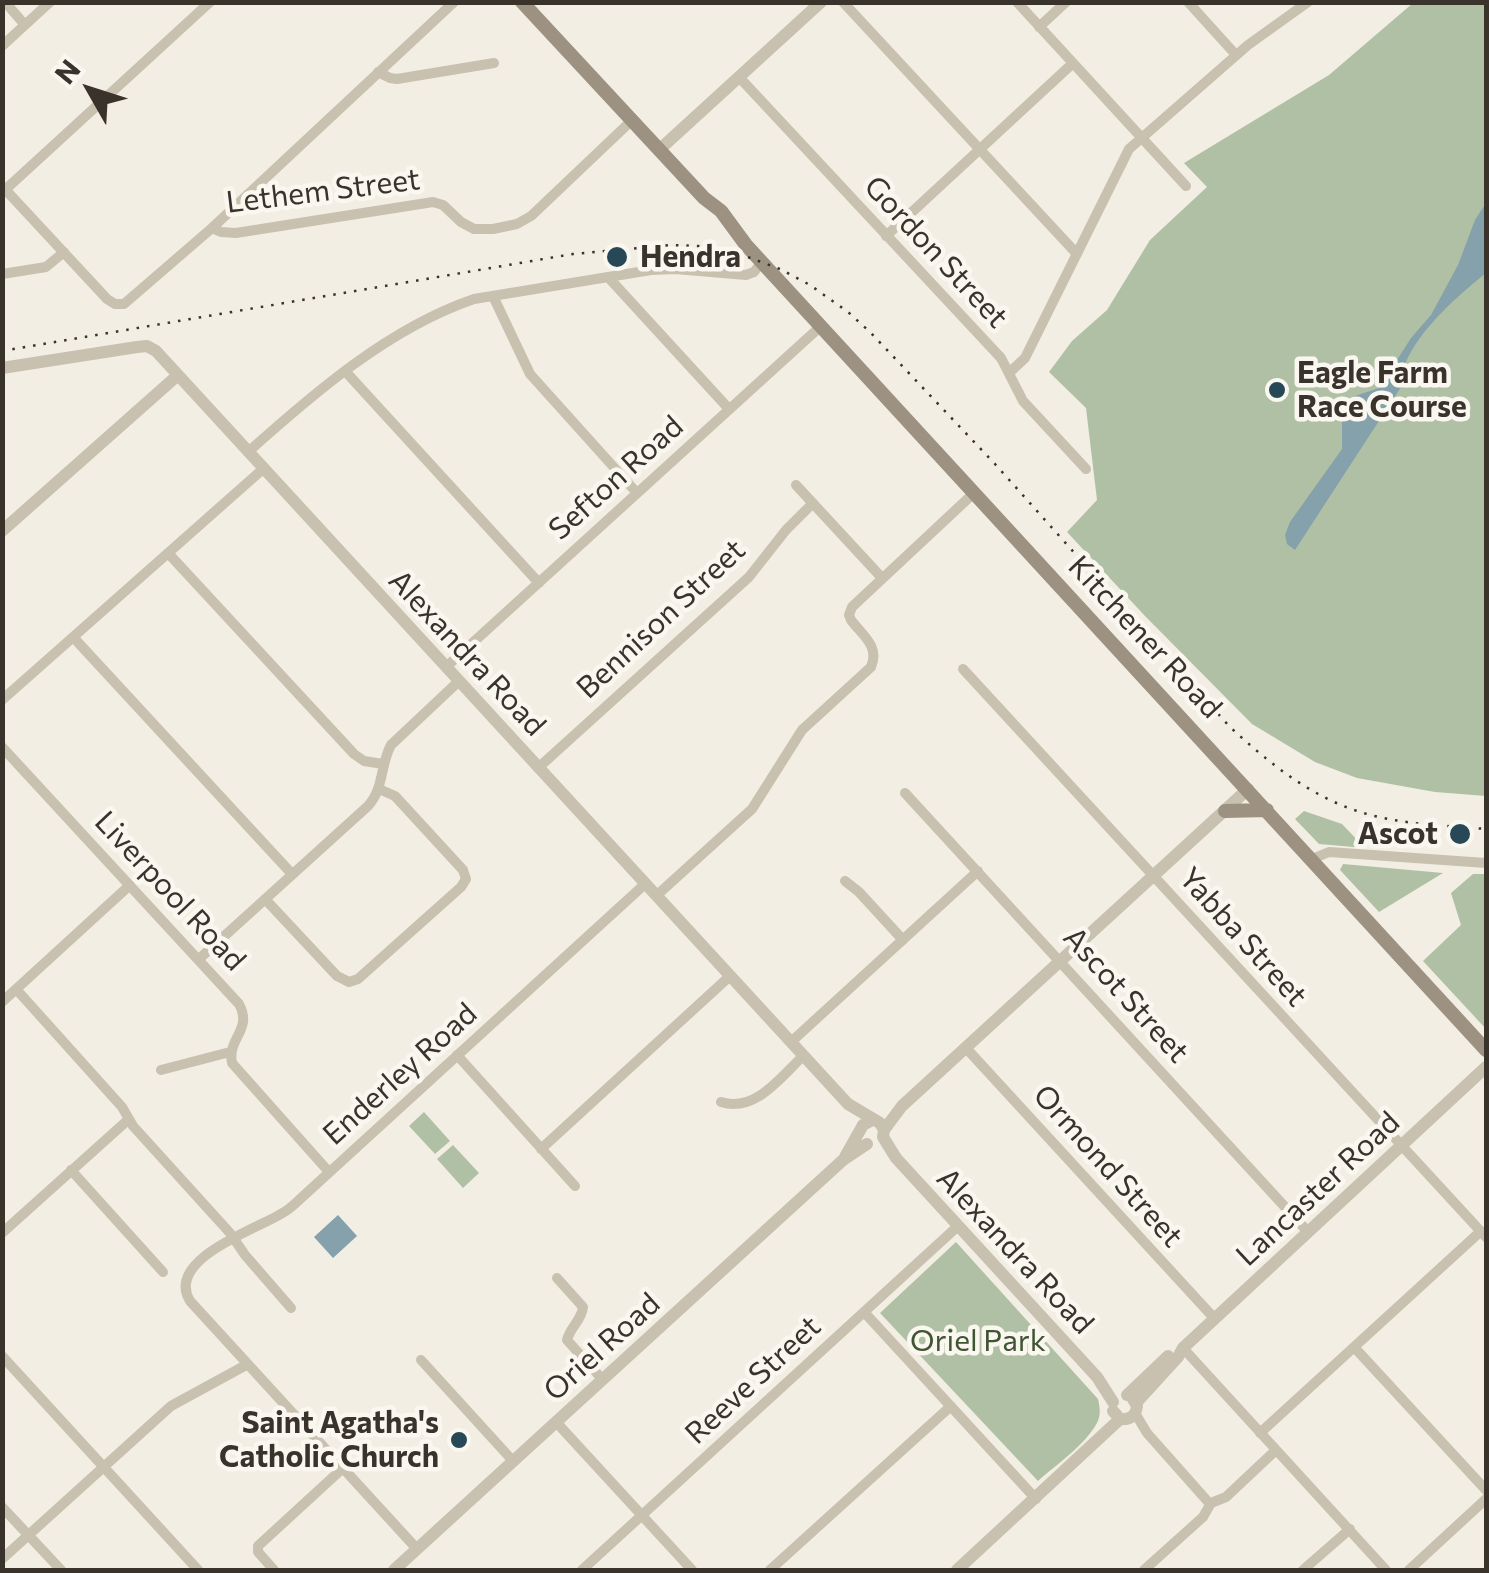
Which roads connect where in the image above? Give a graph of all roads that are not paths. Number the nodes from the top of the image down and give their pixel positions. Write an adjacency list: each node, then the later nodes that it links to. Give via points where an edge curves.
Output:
1 (4, 2): 12 (street)
2 (50, 2): 12 (street)
3 (210, 2): 25 (street)
4 (454, 2): 18 (street)
5 (522, 2): 20 (main road, Kitchener Road)
6 (822, 2): 19 (street)
7 (843, 2): 23 (street)
8 (1016, 2): 13 (street)
9 (1066, 2): 13 (street)
10 (1188, 2): 15 (street)
11 (1308, 2): 15 (street)
12 (25, 25): 14 (street)
13 (1040, 27): 17 (street)
14 (2, 46)
15 (1236, 55): 21 (street)
16 (494, 63): 18 (street, via 397,79)
17 (1072, 64): 21 (street); 23 (street)
18 (378, 72): 26 (street)
19 (739, 77): 22 (street); 27 (street, Gordon Street)
20 (632, 122): 22 (main road, Kitchener Road); 26 (street, Lethem Street, via 531,216 508,227 474,230 433,202 236,233)
21 (1140, 138): 24 (street); 29 (street, via 1125,155)
22 (658, 150): 30 (main road, Kitchener Road)
23 (979, 150): 27 (street); 29 (street)
24 (1186, 186)
25 (4, 187): 28 (street)
26 (212, 228): 28 (street, via 120,305)
27 (886, 236): 37 (street, Gordon Street)
28 (64, 252): 31 (street, via 46,267)
29 (1077, 254): 37 (street, via 1025,358)
30 (762, 262): 32 (street, via 746,275 662,269); 34 (main road, Kitchener Road)
31 (2, 274)
32 (608, 277): 33 (street); 39 (street)
33 (493, 296): 36 (street, via 430,318); 45 (street, via 530,374)
34 (821, 326): 39 (street, Sefton Road); 44 (main road, Kitchener Road)
35 (2, 368): 38 (street, Alexandra Road, via 147,346)
36 (345, 372): 40 (street); 50 (street)
37 (1010, 372): 41 (street, Gordon Street, via 1017,393)
38 (178, 375): 40 (street, Alexandra Road); 47 (street)
39 (729, 409): 45 (street, Sefton Road)
40 (248, 452): 42 (street, Alexandra Road)
41 (1086, 468)
42 (263, 469): 48 (street); 52 (street, Alexandra Road)
43 (796, 485): 46 (street)
44 (975, 492): 49 (street); 59 (main road, Kitchener Road)
45 (637, 493): 50 (street, Sefton Road)
46 (813, 504): 49 (street); 58 (street, Bennison Street, via 749,577)
47 (2, 531)
48 (168, 553): 51 (street); 57 (street, via 354,754)
49 (882, 578): 72 (street, via 850,612 873,648 870,667 802,730 752,809)
50 (539, 582): 52 (street, Sefton Road)
51 (73, 637): 55 (street); 67 (street)
52 (446, 667): 54 (street, Alexandra Road)
53 (964, 669): 68 (street, Yabba Street)
54 (459, 682): 57 (street, via 390,746); 58 (street, Alexandra Road)
55 (2, 700)
56 (2, 747): 71 (street, Liverpool Road)
57 (383, 764): 60 (street)
58 (538, 768): 70 (street, Alexandra Road)
59 (1248, 789): 62 (main road, Kitchener Road); 63 (street, Oriel Road)
60 (379, 790): 67 (street); 73 (street, via 395,796 463,870 461,887 349,982)
61 (905, 793): 66 (street, Ascot Street)
62 (1268, 810): 63 (main road); 64 (main road, Kitchener Road)
63 (1225, 811): 68 (street, Oriel Road)
64 (1312, 859): 65 (street, via 1329,852); 82 (main road, Kitchener Road)
65 (1486, 864)
66 (978, 872): 74 (street); 76 (street, Ascot Street)
67 (292, 874): 73 (street)
68 (1153, 875): 76 (street, Oriel Road); 91 (street, Yabba Street)
69 (844, 881): 74 (street)
70 (645, 884): 72 (street, Alexandra Road); 84 (street, Enderley Road)
71 (130, 886): 75 (street, Liverpool Road); 78 (street)
72 (656, 896): 77 (street, Alexandra Road)
73 (265, 899): 75 (street)
74 (902, 940): 80 (street)
75 (199, 959): 83 (street, Liverpool Road, via 243,1010 243,1027)
76 (1060, 960): 81 (street, Oriel Road); 97 (street, Ascot Street)
77 (730, 976): 80 (street, Alexandra Road); 92 (street)
78 (16, 990): 79 (street); 89 (street)
79 (2, 1002)
80 (791, 1042): 85 (street, Alexandra Road)
81 (966, 1048): 90 (street, Oriel Road); 105 (street, Ormond Street)
82 (1486, 1050)
83 (230, 1052): 87 (street); 94 (street, via 236,1069)
84 (458, 1055): 92 (street); 94 (street, Enderley Road)
85 (804, 1056): 88 (street, via 757,1099); 90 (street, Alexandra Road)
86 (1486, 1066): 91 (street, Lancaster Road)
87 (162, 1070)
88 (721, 1102)
89 (129, 1119): 93 (street); 100 (street)
90 (872, 1132): 96 (street, Alexandra Road); 111 (street, Oriel Road)
91 (1402, 1146): 97 (street, Lancaster Road); 99 (street, Yabba Street)
92 (541, 1148): 95 (street)
93 (71, 1170): 98 (street); 101 (street)
94 (329, 1172): 100 (street, Enderley Road, via 284,1212)
95 (575, 1186)
96 (958, 1226): 104 (street, Reeve Street); 113 (street, Alexandra Road)
97 (1308, 1232): 105 (street, Lancaster Road)
98 (2, 1233)
99 (1484, 1234): 106 (street)
100 (232, 1236): 103 (street); 110 (street, Enderley Road, via 191,1270 185,1288 190,1302)
101 (163, 1272)
102 (557, 1278): 111 (street, via 584,1308 567,1340)
103 (290, 1308)
104 (864, 1312): 112 (street); 125 (street, Reeve Street)
105 (1214, 1318): 107 (street, Lancaster Road)
106 (1354, 1347): 115 (street); 120 (street)
107 (1183, 1348): 113 (street, Lancaster Road); 115 (street)
108 (2, 1356): 118 (street)
109 (420, 1360): 117 (street)
110 (248, 1364): 118 (street, via 171,1406); 119 (street)
111 (603, 1380): 114 (street, Oriel Road)
112 (950, 1406): 121 (street); 136 (street)
113 (1124, 1407): 121 (street, Lancaster Road); 123 (street, Alexandra Road)
114 (556, 1422): 117 (street, Oriel Road); 125 (street)
115 (1260, 1433): 116 (street)
116 (1276, 1450): 123 (street); 126 (street)
117 (513, 1461): 128 (street, Oriel Road)
118 (103, 1468): 127 (street); 131 (street)
119 (343, 1468): 128 (street); 132 (street, via 258,1546)
120 (1486, 1490)
121 (1036, 1499): 137 (street, Lancaster Road)
122 (1486, 1499): 141 (street)
123 (1210, 1504): 138 (street)
124 (2, 1507): 127 (street)
125 (642, 1516): 134 (street, Reeve Street); 135 (street)
126 (1350, 1529): 139 (street); 140 (street)
127 (29, 1535): 129 (street); 130 (street)
128 (417, 1550): 133 (street, Oriel Road)
129 (2, 1559)
130 (61, 1570)
131 (198, 1570)
132 (274, 1570)
133 (394, 1570)
134 (582, 1570)
135 (692, 1570)
136 (770, 1570)
137 (957, 1570)
138 (1144, 1570)
139 (1303, 1570)
140 (1386, 1570)
141 (1409, 1570)

